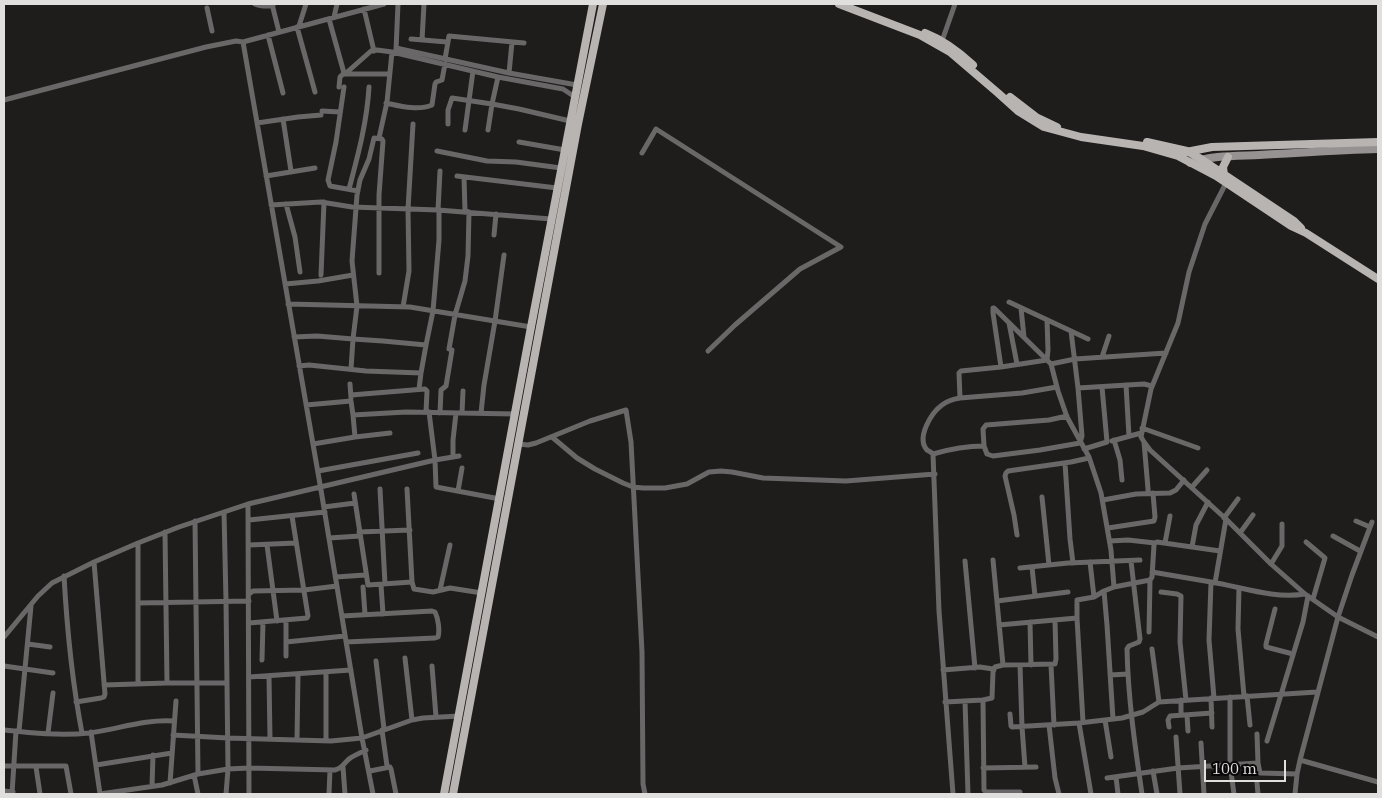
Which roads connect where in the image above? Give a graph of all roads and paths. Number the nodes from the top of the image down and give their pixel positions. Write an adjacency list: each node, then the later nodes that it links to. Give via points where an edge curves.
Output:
1 (255, 4): 12 (street)
2 (306, 4): 16 (street)
3 (337, 4): 15 (street)
4 (384, 4): 14 (street)
5 (398, 4): 28 (street)
6 (424, 4): 21 (street)
7 (593, 4): 35 (main road)
8 (603, 4): 151 (main road)
9 (838, 4): 62 (main road, via 920,35 950,52 1018,111 1044,127)
10 (850, 4): 22 (main road)
11 (955, 4): 22 (street)
12 (272, 5): 18 (street)
13 (207, 8): 17 (street)
14 (362, 8): 15 (street); 27 (street)
15 (332, 18): 16 (street); 31 (street)
16 (298, 27): 18 (street); 37 (street)
17 (212, 31)
18 (279, 32): 19 (street)
19 (268, 35): 23 (street); 38 (street)
20 (412, 39): 21 (street)
21 (422, 40): 24 (street)
22 (942, 41): 60 (main road, via 1018,104 1053,125)
23 (243, 42): 40 (street, via 206,47); 47 (street)
24 (447, 42): 25 (street, via 451,36); 29 (street)
25 (512, 42): 26 (street); 33 (street)
26 (524, 43)
27 (374, 51): 28 (street); 31 (street)
28 (394, 51): 29 (street); 32 (street)
29 (442, 61): 30 (street); 33 (street); 42 (street, via 442,80 435,84 430,106 417,108)
30 (473, 71): 34 (street); 41 (street)
31 (345, 74): 32 (street); 44 (street, via 340,77)
32 (389, 74): 42 (street)
33 (509, 74): 35 (street)
34 (498, 77): 39 (street, via 563,89); 43 (street)
35 (577, 85): 39 (main road)
36 (369, 87): 52 (street)
37 (315, 92)
38 (283, 94)
39 (575, 97): 46 (main road)
40 (4, 100)
41 (469, 101): 43 (street); 49 (street, via 452,98); 50 (street)
42 (386, 104): 53 (street)
43 (492, 104): 46 (street); 51 (street)
44 (340, 112): 45 (street); 75 (street, via 328,180 330,186)
45 (283, 119): 47 (street); 68 (street)
46 (570, 121): 58 (main road)
47 (257, 123): 70 (street)
48 (413, 124): 82 (street)
49 (448, 124)
50 (465, 130)
51 (488, 130)
52 (363, 136): 53 (street); 75 (street)
53 (376, 138): 76 (street); 81 (street, via 383,141)
54 (519, 142): 58 (street)
55 (1378, 142): 56 (main road)
56 (1360, 146): 57 (main road); 60 (main road, via 1212,147); 63 (main road)
57 (1378, 149)
58 (565, 150): 67 (main road)
59 (437, 151): 67 (street)
60 (1187, 151): 62 (main road); 64 (main road)
61 (642, 153): 113 (street, via 656,129 841,247 800,269)
62 (1178, 156): 65 (main road)
63 (1228, 157): 64 (main road); 73 (main road, via 1223,167)
64 (1201, 159): 65 (main road); 73 (main road)
65 (1190, 163): 73 (main road)
66 (316, 168): 68 (street)
67 (561, 168): 74 (main road)
68 (291, 171): 70 (street)
69 (440, 171): 83 (street)
70 (266, 176): 79 (street)
71 (457, 176): 72 (street)
72 (464, 177): 74 (street); 84 (street, via 465,211)
73 (1225, 179): 93 (main road, via 1291,226); 114 (street, via 1205,224 1189,272 1178,323)
74 (557, 188): 86 (main road)
75 (349, 189): 76 (street)
76 (358, 191): 80 (street)
77 (324, 202): 78 (street); 80 (street); 91 (street)
78 (286, 204): 79 (street); 89 (street)
79 (271, 205): 94 (street)
80 (356, 208): 81 (street); 92 (street)
81 (378, 208): 82 (street); 90 (street)
82 (408, 209): 83 (street); 98 (street, via 409,271)
83 (438, 210): 84 (street); 100 (street)
84 (469, 212): 85 (street); 101 (street, via 465,281)
85 (496, 214): 86 (street); 87 (street)
86 (552, 219): 105 (main road)
87 (494, 235)
88 (504, 255): 103 (street)
89 (300, 272)
90 (379, 272)
91 (321, 275)
92 (353, 275): 94 (street); 97 (street)
93 (1378, 279)
94 (285, 284): 96 (street)
95 (1009, 302): 99 (street)
96 (288, 304): 97 (street); 108 (street)
97 (356, 306): 98 (street); 111 (street)
98 (403, 307): 100 (street)
99 (1021, 308): 102 (street); 109 (street)
100 (433, 311): 101 (street); 112 (street)
101 (455, 315): 103 (street); 135 (street)
102 (1047, 320): 106 (street); 117 (street)
103 (495, 321): 105 (street); 137 (street)
104 (1008, 322): 109 (street); 118 (street); 120 (street, via 993,308)
105 (531, 327): 138 (main road)
106 (1071, 331): 110 (street); 116 (street)
107 (1109, 336): 115 (street)
108 (294, 337): 111 (street); 119 (street)
109 (1024, 338): 117 (street)
110 (1088, 339)
111 (353, 340): 112 (street); 121 (street)
112 (426, 345): 122 (street)
113 (708, 351)
114 (1166, 353): 115 (street); 126 (street)
115 (1102, 357): 116 (street)
116 (1075, 359): 117 (street); 129 (street)
117 (1049, 362): 118 (street); 127 (street)
118 (1017, 364): 120 (street)
119 (299, 366): 121 (street); 133 (street)
120 (1001, 367): 132 (street, via 961,370 958,373)
121 (351, 369): 122 (street)
122 (420, 373): 128 (street)
123 (350, 384): 131 (street)
124 (1126, 385): 125 (street); 126 (street); 143 (street)
125 (1102, 386): 129 (street); 147 (street)
126 (1152, 386): 141 (street)
127 (1057, 387): 132 (street); 140 (street)
128 (419, 388): 131 (street); 134 (street, via 427,391)
129 (1078, 388): 149 (street)
130 (463, 390): 136 (street)
131 (351, 398): 133 (street); 139 (street)
132 (960, 398): 156 (street, via 942,405 927,423 923,441)
133 (306, 405): 150 (street)
134 (428, 412): 135 (street); 139 (street); 158 (street)
135 (440, 413): 136 (street)
136 (459, 413): 137 (street); 158 (street, via 453,440 456,456)
137 (481, 414): 138 (street)
138 (515, 414): 175 (main road)
139 (353, 415): 144 (street)
140 (1067, 416): 149 (street); 152 (street, via 986,425 983,430)
141 (1142, 430): 143 (street); 148 (street); 153 (street)
142 (390, 433): 144 (street)
143 (1130, 436): 146 (street)
144 (356, 437): 150 (street)
145 (552, 437): 151 (street, via 528,445); 167 (street, via 577,458); 167 (street, via 626,410)
146 (1114, 440): 147 (street); 164 (street)
147 (1107, 442): 154 (street)
148 (1144, 442): 165 (street); 172 (street, via 1148,493)
149 (1080, 443): 152 (street, via 993,456 987,454); 154 (street)
150 (313, 444): 162 (street)
151 (518, 444): 399 (main road)
152 (984, 446): 156 (street, via 948,449)
153 (1198, 448)
154 (1084, 449): 157 (street)
155 (418, 453): 162 (street)
156 (933, 454): 163 (street)
157 (1089, 458): 159 (street); 177 (street)
158 (435, 460): 166 (street); 171 (street, via 436,487)
159 (1065, 463): 197 (street, via 1006,473); 219 (street)
160 (462, 468): 171 (street)
161 (1207, 470): 168 (street)
162 (318, 471): 166 (street)
163 (935, 474): 167 (street, via 846,481 785,480 721,471 709,472 687,484); 291 (street)
164 (1122, 480)
165 (1184, 480): 168 (street); 172 (street, via 1174,492)
166 (321, 486): 180 (street); 181 (street)
167 (633, 487): 400 (street, via 642,652)
168 (1192, 487): 178 (street)
169 (380, 489): 193 (street)
170 (407, 489): 192 (street)
171 (458, 491): 175 (street)
172 (1151, 493): 177 (street); 191 (street, via 1154,521)
173 (354, 494): 179 (street)
174 (1042, 497): 221 (street)
175 (500, 499): 243 (main road)
176 (1238, 499): 186 (street)
177 (1103, 500): 191 (street)
178 (1208, 502): 186 (street); 209 (street, via 1196,525)
179 (355, 503): 181 (street); 196 (street)
180 (248, 504): 182 (street); 187 (street)
181 (325, 510): 184 (street); 199 (street)
182 (224, 512): 188 (street); 248 (street)
183 (1253, 515): 195 (street)
184 (292, 516): 187 (street); 203 (street)
185 (1170, 516): 205 (street)
186 (1225, 518): 195 (street); 210 (street)
187 (249, 520): 206 (street)
188 (195, 521): 194 (street); 251 (street)
189 (1356, 521): 211 (street, via 1371,525)
190 (1282, 524): 220 (street, via 1282,546)
191 (1108, 528): 200 (street)
192 (410, 530): 193 (street); 229 (street)
193 (383, 531): 196 (street); 231 (street)
194 (165, 532): 202 (street); 253 (street)
195 (1240, 533): 220 (street)
196 (360, 534): 199 (street); 225 (street)
197 (1017, 535)
198 (1333, 536): 211 (street)
199 (329, 538): 227 (street)
200 (1110, 541): 204 (street); 215 (street)
201 (1306, 542): 246 (street, via 1325,558)
202 (138, 543): 217 (street); 252 (street)
203 (296, 543): 207 (street); 238 (street)
204 (1155, 543): 205 (street); 224 (street)
205 (1165, 543): 209 (street)
206 (249, 545): 207 (street); 244 (street)
207 (267, 545): 237 (street)
208 (450, 545): 239 (street)
209 (1192, 547): 210 (street)
210 (1220, 551): 230 (street)
211 (1360, 551): 259 (street)
212 (993, 560): 250 (street)
213 (1140, 560): 216 (street)
214 (965, 561): 287 (street)
215 (1112, 561): 216 (street); 218 (street); 235 (street)
216 (1131, 561): 232 (street)
217 (94, 562): 226 (street); 303 (street)
218 (1090, 562): 219 (street); 247 (street)
219 (1073, 563): 221 (street)
220 (1271, 564): 246 (street)
221 (1049, 565): 222 (street)
222 (1032, 567): 223 (street); 245 (street)
223 (1020, 568)
224 (1152, 572): 228 (street); 230 (street)
225 (365, 575): 227 (street); 231 (street, via 368,585)
226 (64, 576): 254 (street, via 46,588); 314 (street, via 66,625)
227 (336, 577): 233 (street)
228 (1150, 580): 232 (street); 268 (street)
229 (412, 582): 231 (street); 239 (street, via 418,590)
230 (1213, 582): 236 (street); 309 (street, via 1209,640)
231 (383, 584): 257 (street)
232 (1133, 584): 235 (street); 295 (street, via 1140,639 1127,649)
233 (337, 586): 238 (street); 258 (street)
234 (363, 587): 256 (street)
235 (1114, 587): 240 (street)
236 (1239, 588): 246 (street, via 1268,594); 307 (street, via 1238,639)
237 (274, 590): 238 (street); 244 (street); 262 (street)
238 (304, 590): 263 (street, via 308,618)
239 (440, 590): 243 (street, via 450,588)
240 (1104, 591): 247 (street); 296 (street)
241 (1068, 592): 245 (street)
242 (1161, 592): 311 (street, via 1181,596)
243 (482, 593): 321 (main road)
244 (249, 594): 249 (street)
245 (1036, 596): 250 (street)
246 (1309, 596): 259 (street); 276 (street)
247 (1094, 597): 260 (street, via 1077,600)
248 (226, 601): 249 (street); 251 (street); 302 (street)
249 (249, 601): 266 (street)
250 (997, 601): 267 (street)
251 (196, 602): 253 (street); 301 (street)
252 (138, 603): 253 (street); 299 (street)
253 (167, 603): 300 (street)
254 (31, 606): 270 (street); 273 (street)
255 (1275, 609): 276 (street, via 1266,647)
256 (365, 614): 257 (street); 258 (street)
257 (383, 614): 271 (street, via 435,612 438,637)
258 (342, 616): 271 (street)
259 (1338, 617): 269 (street); 304 (street)
260 (1077, 618): 261 (street); 327 (street)
261 (1055, 620): 265 (street); 284 (street, via 1056,662)
262 (277, 621): 263 (street); 264 (street)
263 (286, 621): 272 (street)
264 (263, 622): 266 (street); 279 (street)
265 (1030, 622): 267 (street); 283 (street)
266 (249, 623): 298 (street)
267 (999, 625): 281 (street)
268 (1149, 632)
269 (1378, 636)
270 (4, 637)
271 (346, 639): 272 (street); 290 (street)
272 (286, 642): 277 (street)
273 (28, 644): 274 (street); 289 (street)
274 (50, 647)
275 (1152, 649): 316 (street)
276 (1293, 654): 306 (street)
277 (286, 656)
278 (405, 658): 324 (street)
279 (262, 660)
280 (376, 661): 334 (street)
281 (1003, 665): 282 (street); 288 (street)
282 (1020, 665): 283 (street); 330 (street)
283 (1031, 665): 284 (street)
284 (1051, 665): 329 (street)
285 (4, 666): 289 (street)
286 (432, 666): 320 (street)
287 (975, 668): 288 (street); 291 (street)
288 (994, 669): 310 (street, via 992,698)
289 (26, 670): 293 (street); 335 (street)
290 (351, 670): 292 (street); 346 (street)
291 (943, 670): 315 (street)
292 (326, 672): 294 (street); 349 (street)
293 (53, 673)
294 (298, 674): 297 (street); 348 (street)
295 (1128, 674): 296 (street); 322 (street)
296 (1110, 675): 323 (street)
297 (269, 676): 298 (street); 347 (street)
298 (249, 677): 345 (street)
299 (138, 683): 300 (street); 303 (street)
300 (167, 683): 301 (street)
301 (197, 683): 302 (street); 342 (street)
302 (227, 683): 344 (street)
303 (104, 684): 314 (street, via 104,697)
304 (1317, 692): 306 (street); 356 (street)
305 (52, 694): 338 (street)
306 (1282, 694): 307 (street); 350 (street)
307 (1246, 696): 308 (street); 328 (street)
308 (1230, 697): 309 (street); 358 (street)
309 (1213, 698): 311 (street); 317 (street)
310 (983, 700): 313 (street); 369 (street)
311 (1183, 700): 316 (street); 319 (street)
312 (176, 701): 326 (street)
313 (966, 701): 315 (street); 402 (street)
314 (76, 702): 339 (street)
315 (946, 702): 401 (street)
316 (1159, 702): 322 (street)
317 (1212, 713): 319 (street); 332 (street)
318 (1010, 714): 330 (street, via 1011,726)
319 (1184, 715): 331 (street, via 1168,718); 336 (street)
320 (436, 716): 321 (street); 324 (street)
321 (459, 716): 398 (main road)
322 (1131, 716): 323 (street); 375 (street)
323 (1113, 719): 325 (street)
324 (412, 720): 334 (street)
325 (1105, 720): 327 (street); 355 (street)
326 (174, 721): 337 (street, via 150,721); 341 (street)
327 (1081, 723): 329 (street); 404 (street)
328 (1250, 724)
329 (1052, 725): 330 (street); 403 (street)
330 (1022, 727): 366 (street)
331 (1169, 727)
332 (1212, 727)
333 (4, 730): 335 (street)
334 (383, 730): 346 (street); 362 (street)
335 (18, 731): 338 (street); 361 (street)
336 (1188, 731)
337 (91, 732): 339 (street); 359 (street)
338 (48, 733): 339 (street)
339 (82, 733)
340 (1258, 734): 357 (street)
341 (173, 735): 342 (street); 353 (street)
342 (197, 736): 344 (street); 377 (street)
343 (1176, 737): 370 (street)
344 (228, 738): 345 (street); 371 (street)
345 (249, 738): 347 (street); 368 (street)
346 (362, 738): 349 (street); 352 (street)
347 (270, 739): 348 (street)
348 (298, 740): 349 (street)
349 (326, 741)
350 (1267, 741)
351 (1201, 743): 363 (street)
352 (366, 750): 365 (street, via 348,759); 373 (street)
353 (172, 752): 354 (street); 381 (street)
354 (153, 755): 359 (street); 383 (street)
355 (1111, 756)
356 (1300, 760): 376 (street); 380 (street)
357 (1258, 763): 358 (street); 376 (street, via 1260,773)
358 (1230, 764): 363 (street); 410 (street)
359 (96, 765): 390 (street)
360 (4, 766): 361 (street)
361 (14, 766): 364 (street); 386 (street)
362 (387, 766): 373 (street); 397 (street, via 391,769)
363 (1202, 766): 370 (street); 409 (street)
364 (36, 767): 388 (street); 389 (street, via 66,766)
365 (342, 767): 372 (street); 395 (street)
366 (1025, 767): 367 (street); 369 (street)
367 (1036, 767)
368 (249, 768): 371 (street); 372 (street); 393 (street)
369 (983, 768): 387 (street, via 984,790)
370 (1178, 768): 374 (street); 408 (street)
371 (228, 770): 377 (street); 392 (street)
372 (330, 770): 394 (street)
373 (370, 771): 396 (street)
374 (1153, 771): 375 (street); 407 (street)
375 (1139, 773): 378 (street); 406 (street)
376 (1296, 774): 412 (street)
377 (196, 775): 381 (street); 391 (street)
378 (1116, 777): 379 (street); 405 (street)
379 (1107, 778)
380 (1378, 782)
381 (170, 783): 383 (street)
382 (1257, 783): 411 (street)
383 (152, 786): 390 (street)
384 (4, 791): 386 (street)
385 (1020, 792): 387 (street)
386 (12, 793)
387 (991, 793)
388 (40, 794)
389 (71, 794)
390 (100, 794)
391 (198, 794)
392 (226, 794)
393 (249, 794)
394 (328, 794)
395 (346, 794)
396 (373, 794)
397 (396, 794)
398 (444, 794)
399 (453, 794)
400 (645, 794)
401 (953, 794)
402 (968, 794)
403 (1059, 794)
404 (1091, 794)
405 (1118, 794)
406 (1142, 794)
407 (1157, 794)
408 (1180, 794)
409 (1204, 794)
410 (1234, 794)
411 (1258, 794)
412 (1295, 794)

